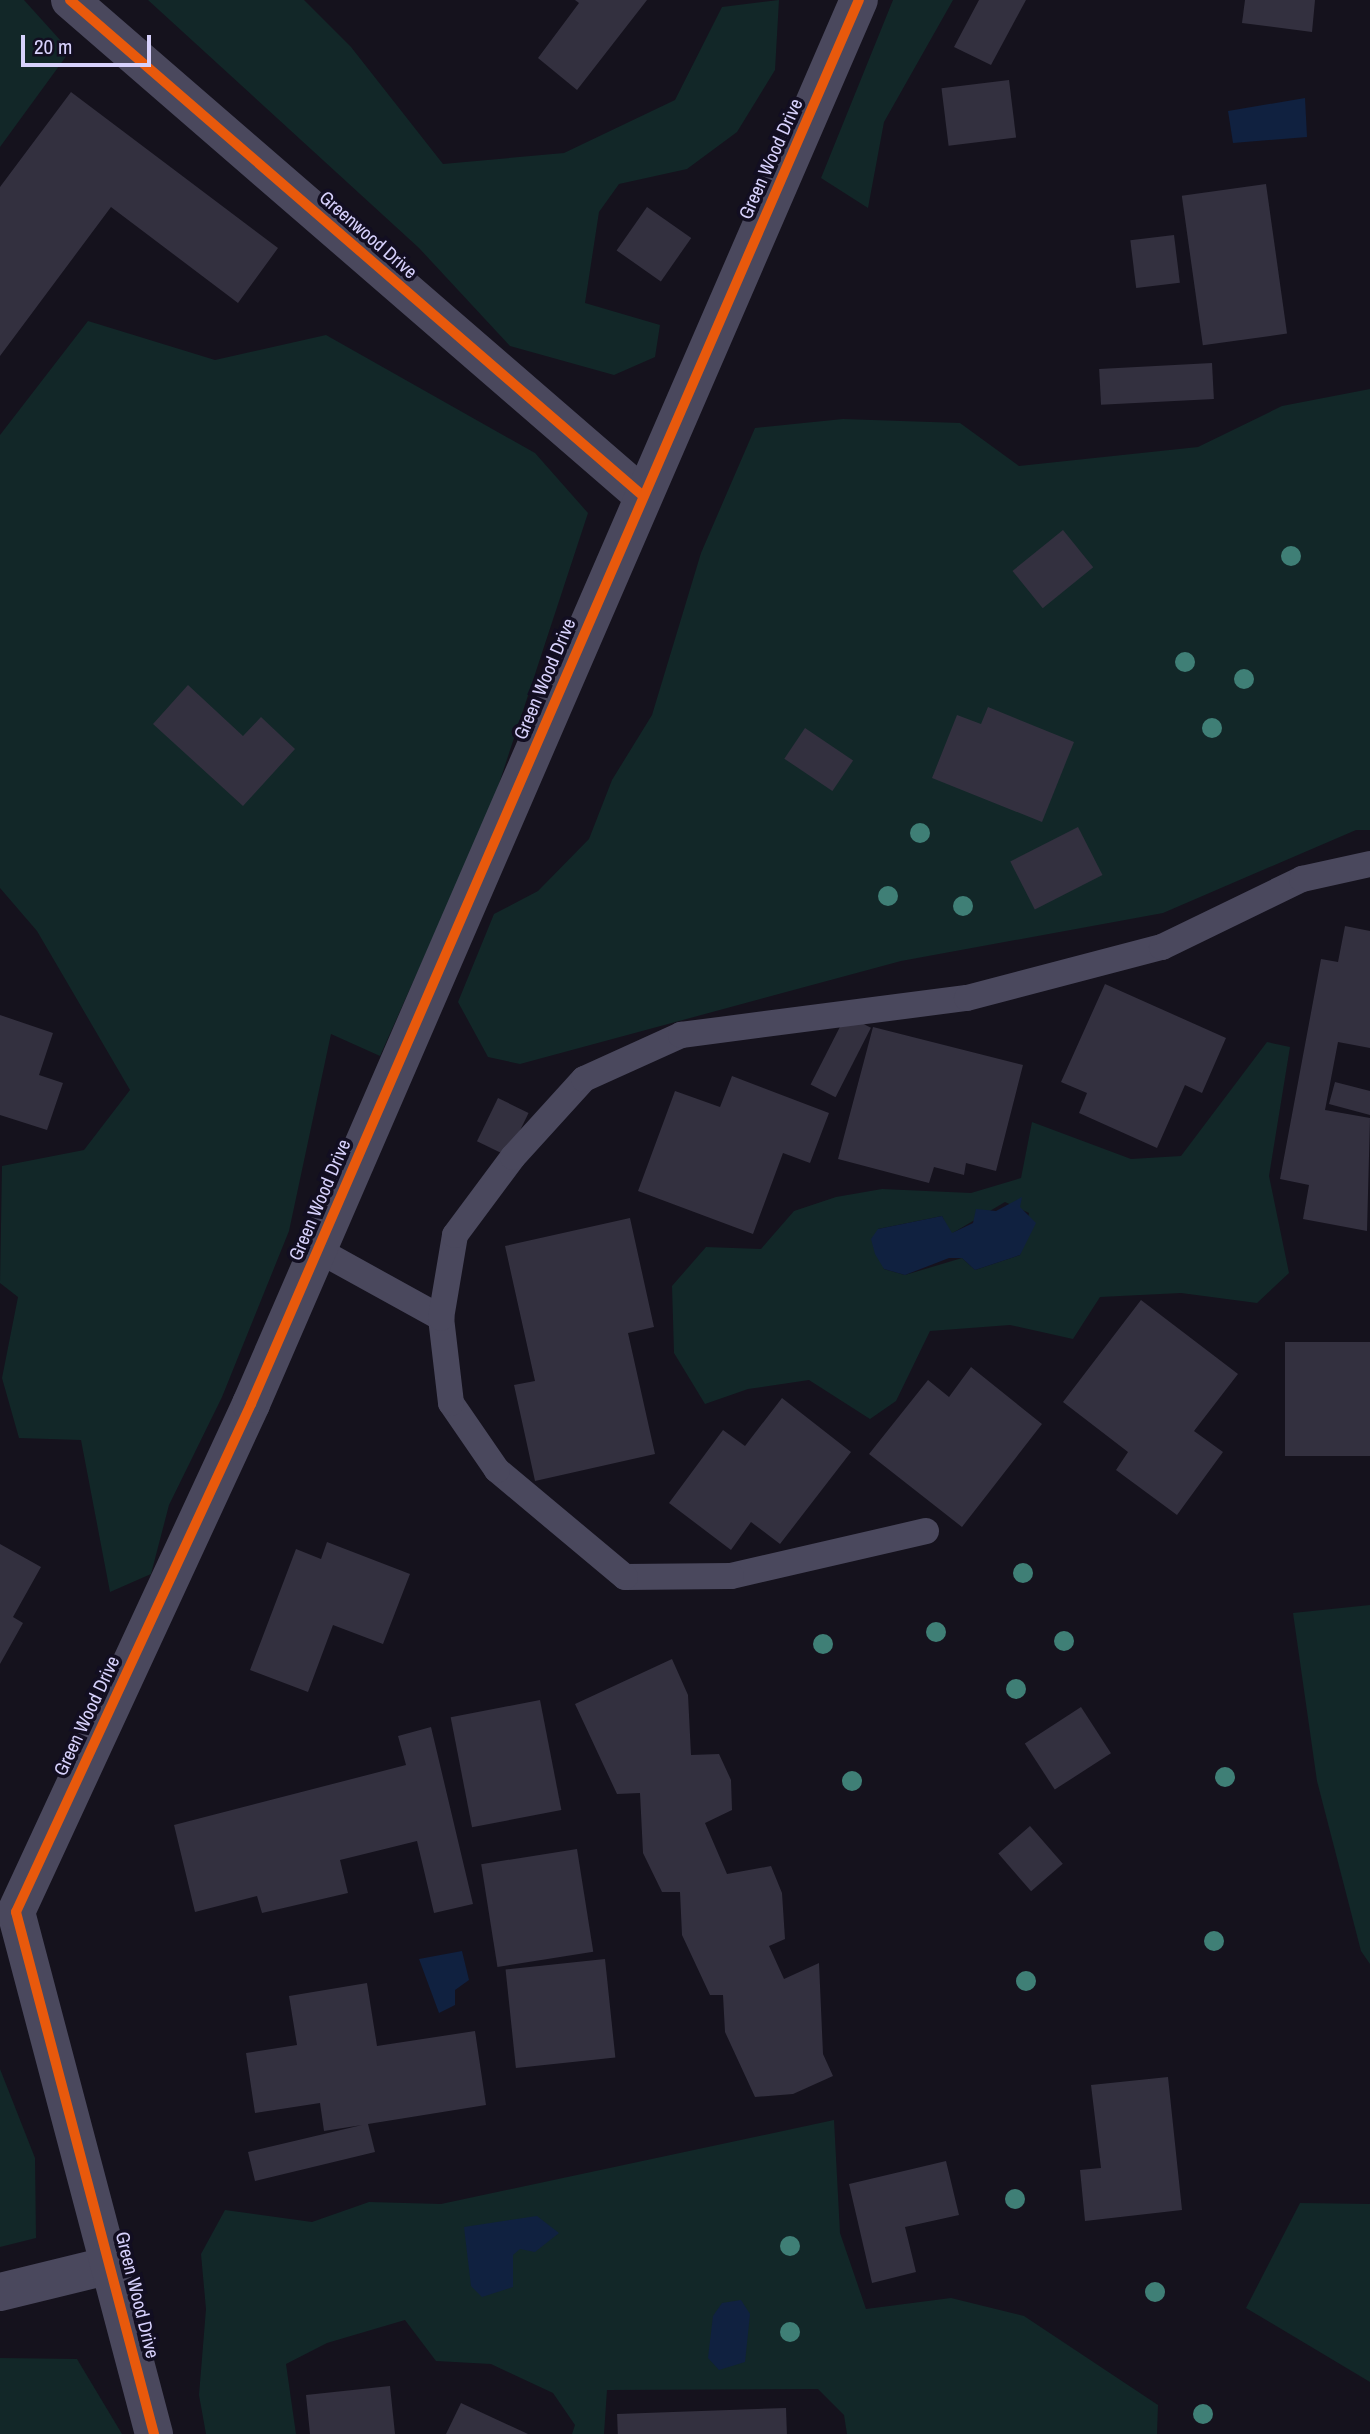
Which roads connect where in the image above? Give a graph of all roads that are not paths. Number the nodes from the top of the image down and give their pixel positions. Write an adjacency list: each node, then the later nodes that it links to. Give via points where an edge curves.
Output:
1 (70, 0): 3 (street, Greenwood Drive)
2 (859, 0): 3 (street, Green Wood Drive)
3 (643, 496): 5 (street, Green Wood Drive)
4 (1370, 864): 6 (lane, via 1302,878 1162,947 968,998 681,1035 584,1079 513,1157 456,1234)
5 (317, 1250): 6 (lane); 8 (street, Green Wood Drive)
6 (440, 1318): 7 (lane, via 451,1402 497,1471 625,1577 731,1576)
7 (926, 1531)
8 (8, 1905): 9 (street, Green Wood Drive)
9 (111, 2265): 10 (street); 11 (street, Green Wood Drive)
10 (0, 2292)
11 (154, 2434)

